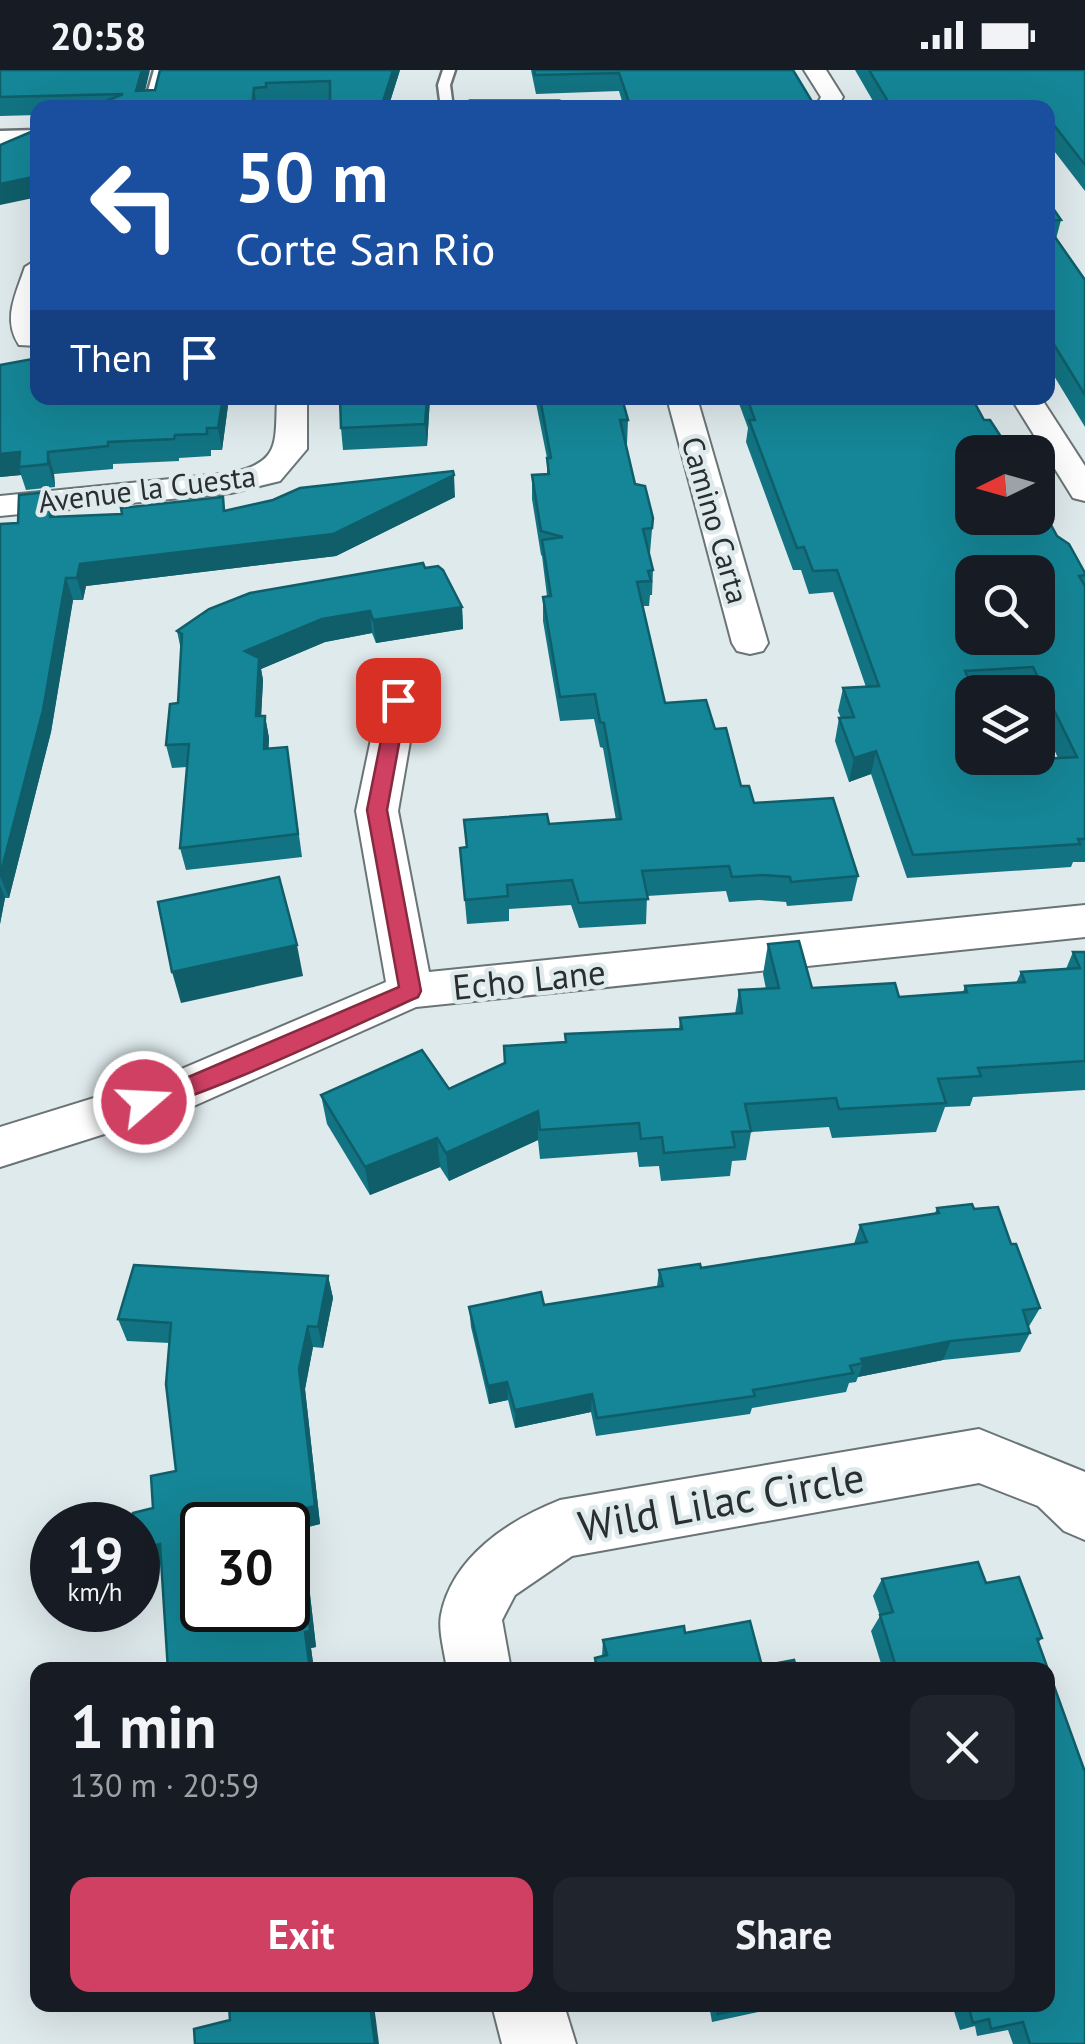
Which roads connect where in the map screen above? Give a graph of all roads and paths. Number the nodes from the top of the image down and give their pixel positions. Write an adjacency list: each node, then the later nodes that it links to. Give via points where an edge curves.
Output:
1 (160, 70): 4 (lane)
2 (449, 70): 5 (lane)
3 (815, 70): 6 (street)
4 (152, 100)
5 (446, 100)
6 (830, 100)
7 (30, 138): 8 (street)
8 (0, 139)
9 (30, 294): 10 (street, via 23,317)
10 (29, 339)
11 (292, 405): 15 (street, Avenue la Cuesta, via 290,448 269,474)
12 (684, 405): 16 (street, Camino Carta)
13 (1030, 405): 14 (street)
14 (1085, 491)
15 (0, 506)
16 (750, 643)
17 (398, 700): 19 (street, via 377,810)
18 (1085, 921): 19 (street, Echo Lane)
19 (410, 991): 20 (street, Echo Lane, via 179,1090)
20 (0, 1148)
21 (1071, 1499): 22 (street, Wild Lilac Circle, via 979,1456 560,1528 493,1574 471,1617)
22 (478, 1662)
23 (530, 2012): 24 (street)
24 (539, 2044)

